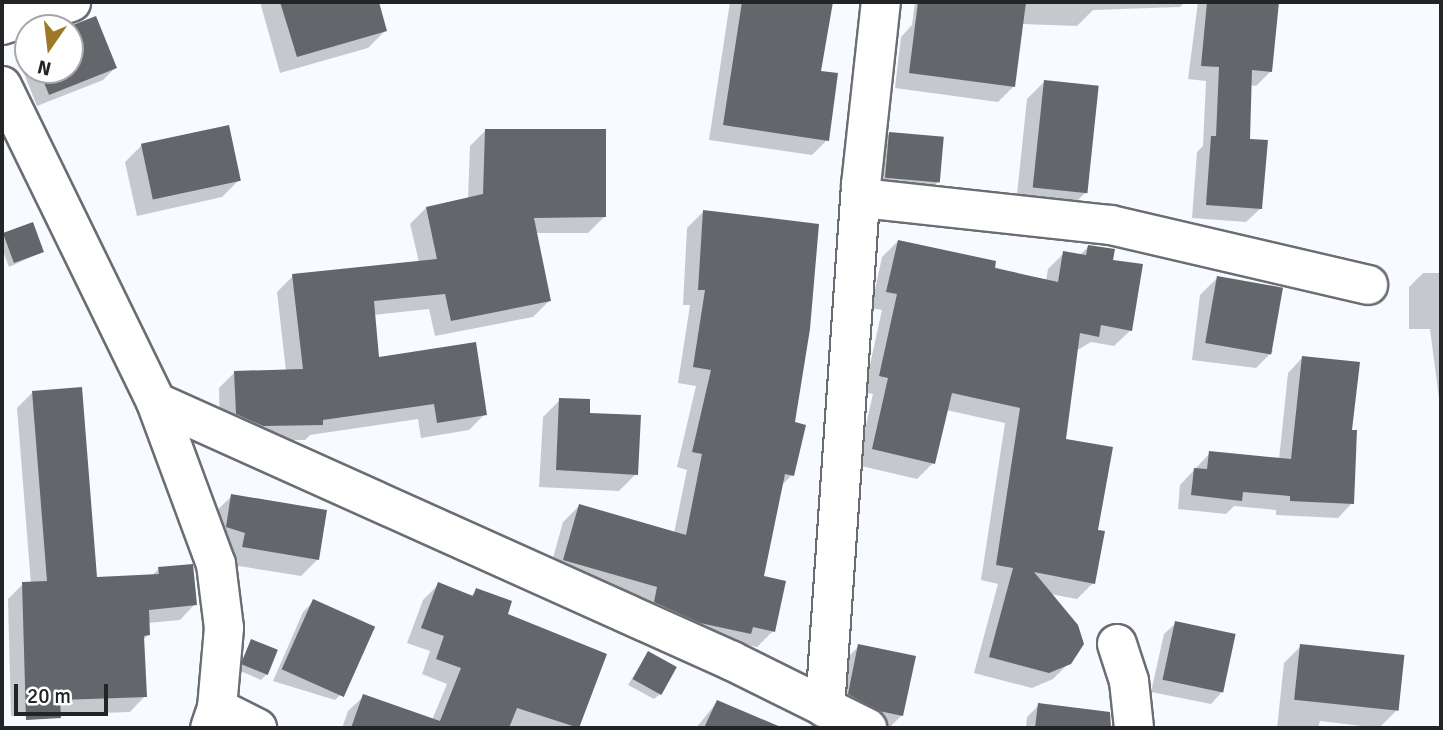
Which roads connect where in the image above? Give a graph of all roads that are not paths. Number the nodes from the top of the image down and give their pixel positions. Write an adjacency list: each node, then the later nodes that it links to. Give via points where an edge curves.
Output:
1 (71, 2): 3 (street)
2 (881, 2): 5 (street)
3 (2, 25)
4 (2, 86): 7 (street)
5 (861, 198): 6 (street, via 1111,225); 9 (street)
6 (1368, 285)
7 (156, 402): 9 (street, via 732,661); 10 (street, via 216,564 224,628)
8 (1117, 644): 13 (street, via 1129,681)
9 (825, 708): 12 (street)
10 (214, 718): 11 (street)
11 (257, 728)
12 (866, 728)
13 (1133, 728)

